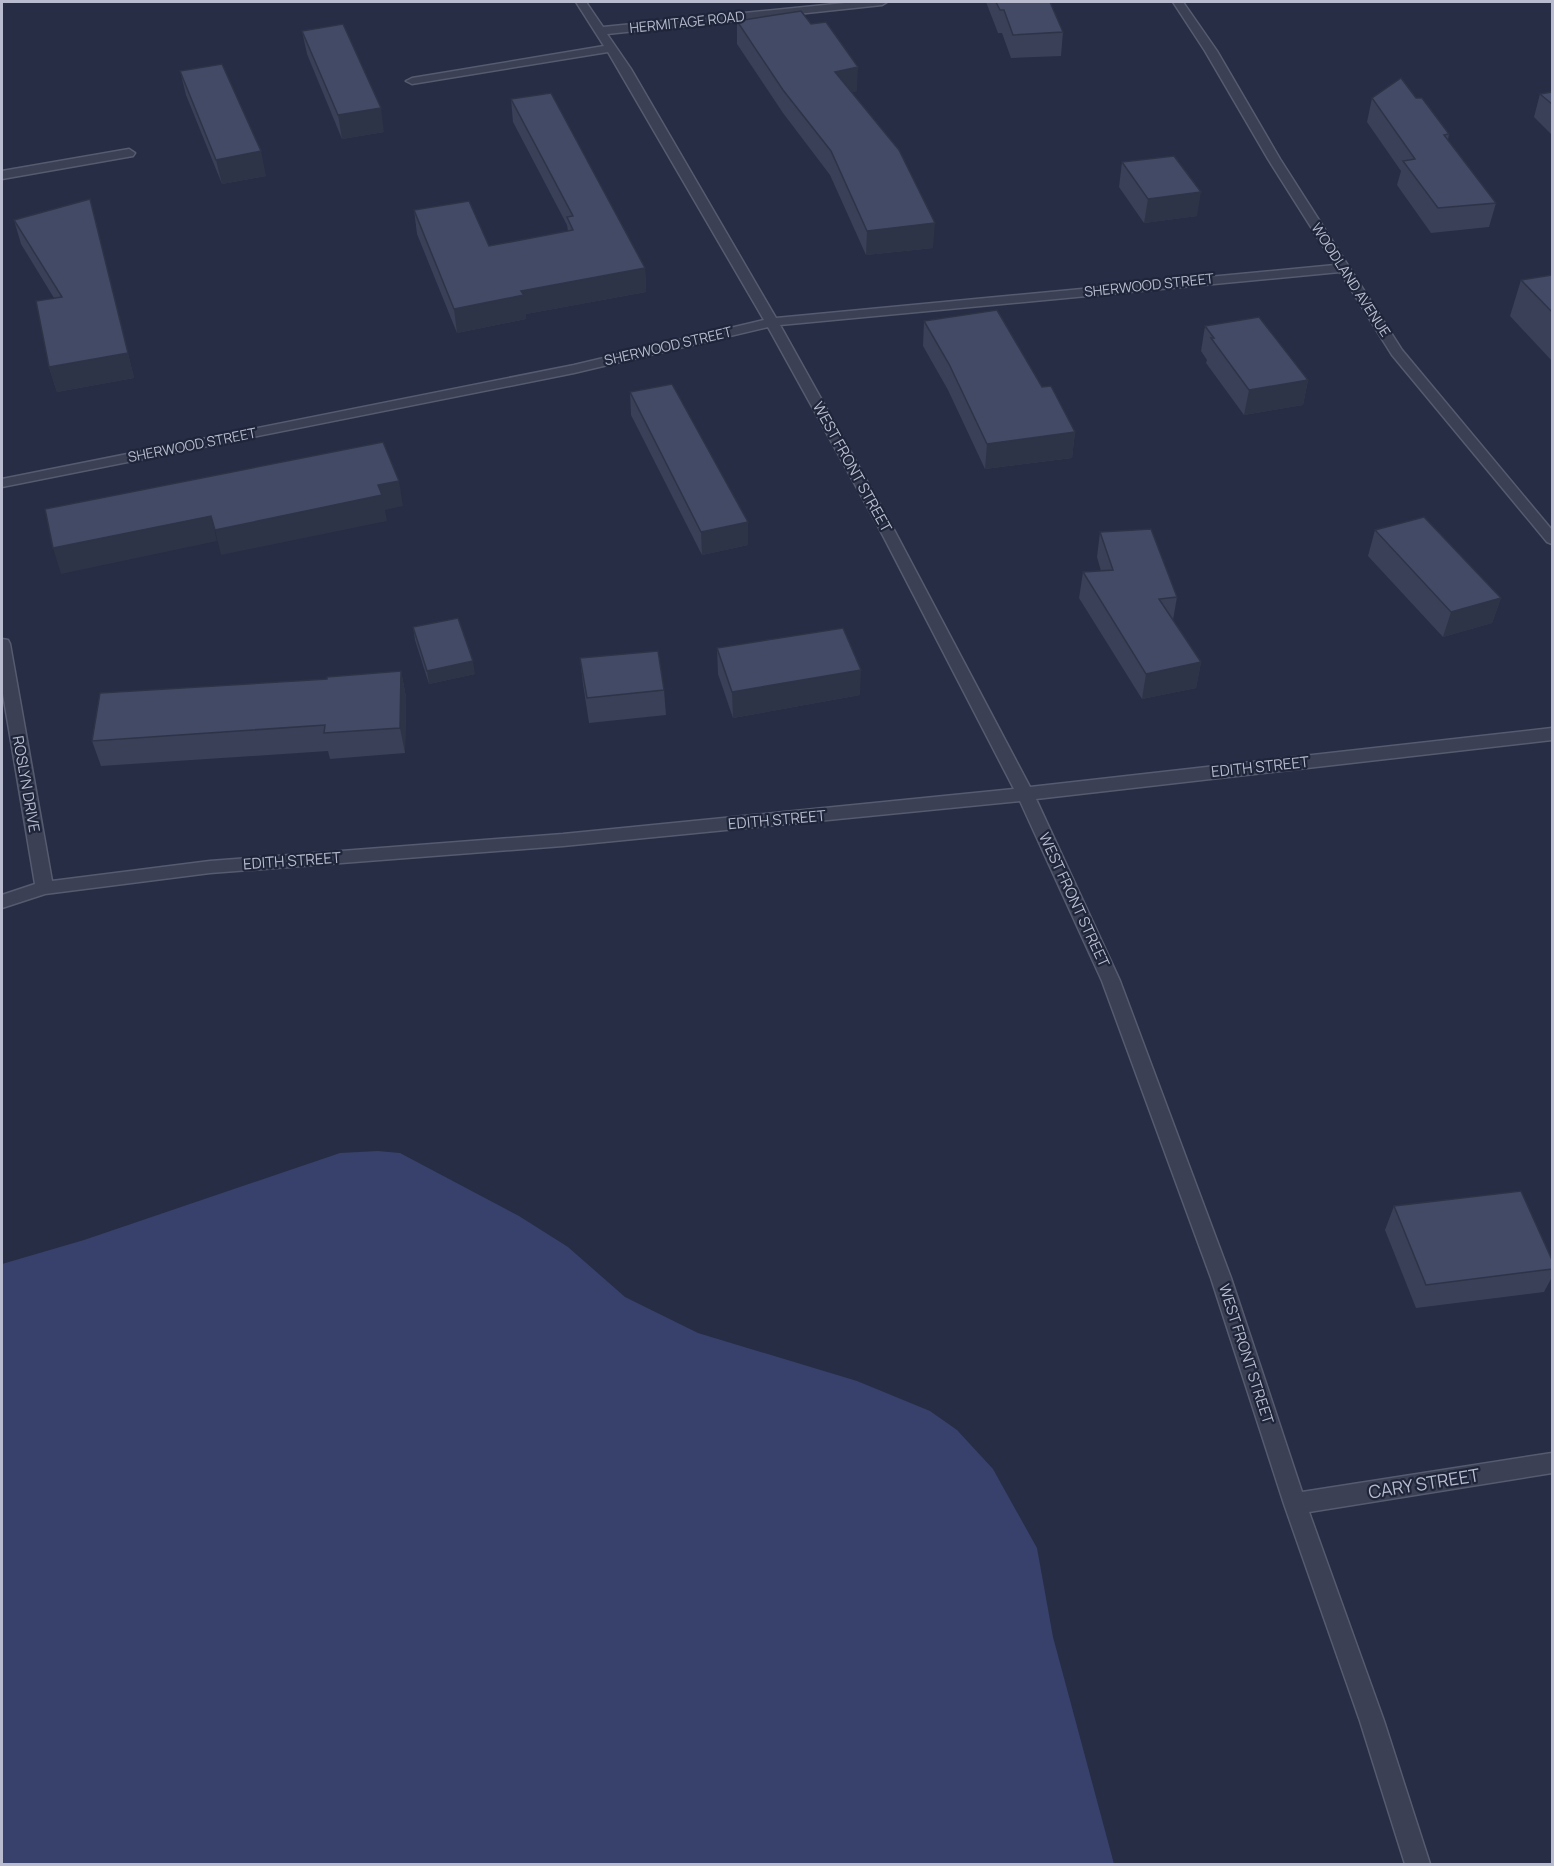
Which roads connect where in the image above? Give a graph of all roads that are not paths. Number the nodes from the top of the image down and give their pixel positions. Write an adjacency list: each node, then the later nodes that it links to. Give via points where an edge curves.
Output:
1 (581, 2): 4 (street, WEST FRONT STREET)
2 (882, 2): 4 (street, HERMITAGE ROAD)
3 (1178, 2): 9 (street, WOODLAND AVENUE)
4 (600, 31): 5 (street, WEST FRONT STREET)
5 (610, 48): 6 (street); 10 (street, WEST FRONT STREET)
6 (412, 81)
7 (129, 153): 8 (street)
8 (2, 175)
9 (1343, 268): 10 (street, SHERWOOD STREET); 12 (street, WOODLAND AVENUE, via 1397,352)
10 (772, 322): 11 (street, SHERWOOD STREET, via 574,369); 15 (street, WEST FRONT STREET, via 885,526)
11 (2, 483)
12 (1552, 539)
13 (2, 644): 16 (street, ROSLYN DRIVE)
14 (1552, 734): 15 (street, EDITH STREET)
15 (1024, 792): 16 (street, EDITH STREET, via 901,808 210,867); 19 (street, WEST FRONT STREET, via 1111,981 1221,1278)
16 (44, 888): 17 (street, EDITH STREET)
17 (2, 902)
18 (1552, 1463): 19 (street, CARY STREET)
19 (1295, 1504): 20 (street, WEST FRONT STREET)
20 (1418, 1864)

